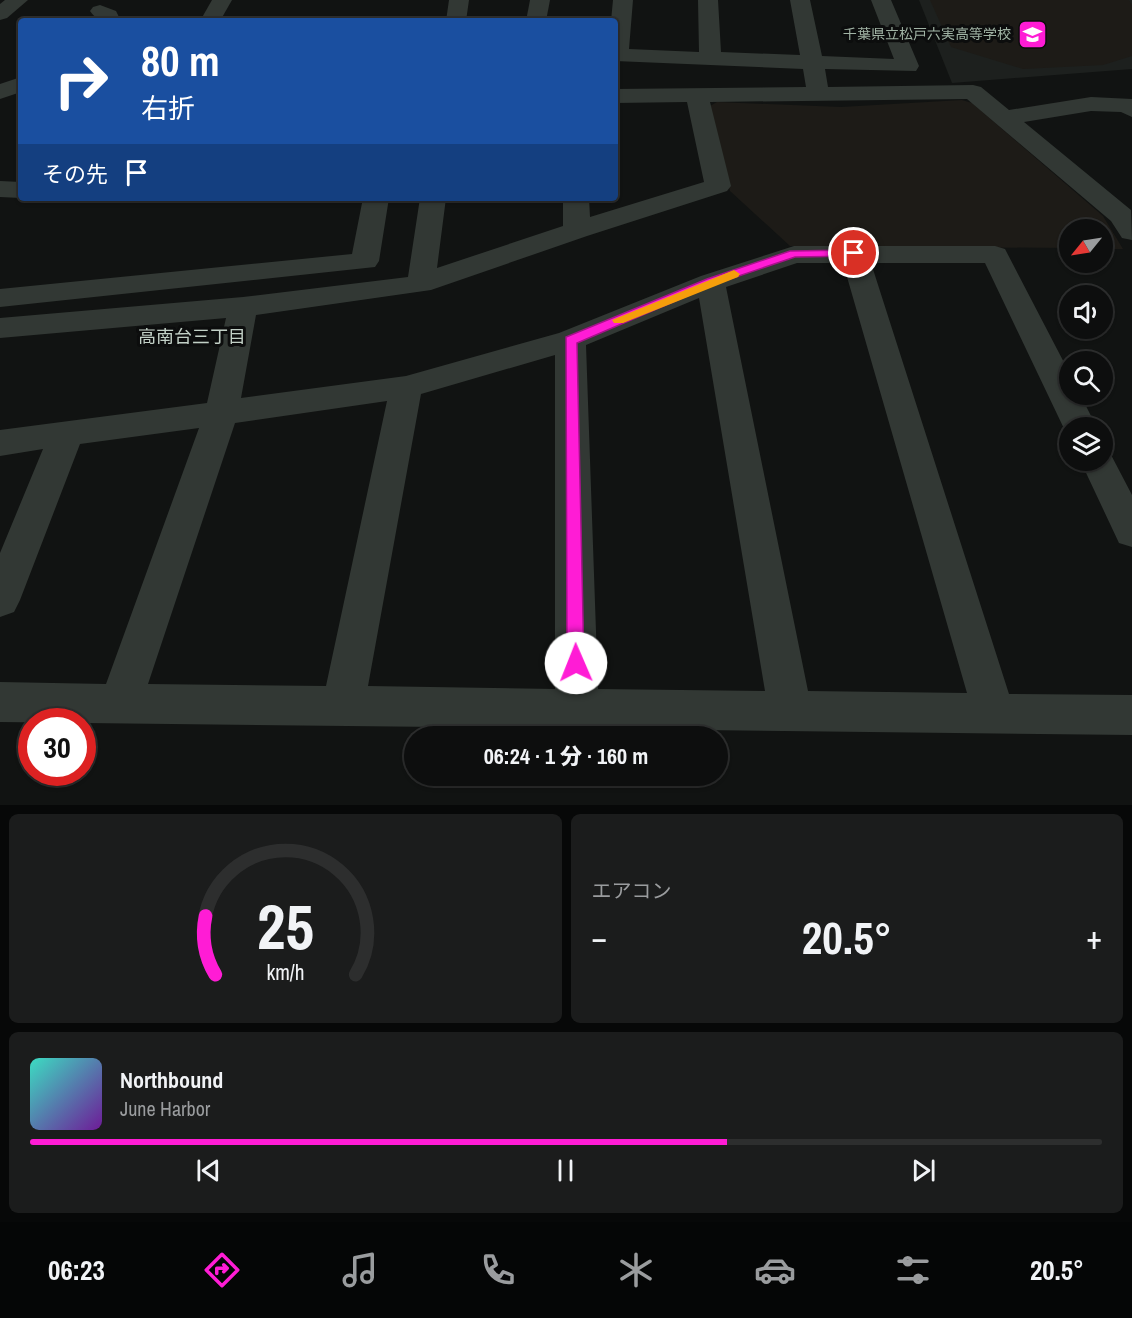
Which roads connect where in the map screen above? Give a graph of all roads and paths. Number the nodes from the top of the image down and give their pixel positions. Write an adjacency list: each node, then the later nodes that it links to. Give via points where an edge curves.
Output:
1 (18, 0): 9 (street)
2 (222, 0): 10 (street)
3 (459, 0): 11 (street)
4 (540, 0): 12 (street)
5 (623, 0): 13 (street)
6 (708, 0): 15 (street)
7 (800, 0): 16 (street)
8 (881, 0): 16 (street, via 908,66)
9 (0, 14)
10 (212, 18)
11 (456, 18)
12 (537, 18)
13 (618, 39)
14 (618, 55): 15 (street)
15 (710, 59): 16 (street)
16 (813, 64): 19 (street)
17 (18, 85): 18 (street)
18 (0, 92)
19 (818, 93): 20 (street); 25 (street, via 973,92)
20 (697, 95): 21 (street); 32 (street, via 718,186)
21 (618, 96)
22 (0, 100): 23 (street)
23 (18, 100)
24 (1132, 110): 25 (street, via 1128,105 1091,104)
25 (1006, 118): 31 (street)
26 (0, 189): 27 (street)
27 (18, 189)
28 (375, 201): 36 (street, via 365,261)
29 (433, 201): 35 (street)
30 (576, 201): 32 (street)
31 (1128, 221)
32 (577, 230): 35 (street)
33 (854, 253): 34 (street, via 794,254); 42 (street, via 995,255); 53 (street)
34 (711, 282): 39 (street); 52 (street)
35 (421, 285): 37 (street)
36 (0, 298)
37 (243, 307): 38 (street); 41 (street)
38 (0, 328)
39 (570, 340): 40 (street); 51 (street)
40 (406, 387): 41 (street); 50 (street)
41 (221, 413): 43 (street); 49 (street)
42 (1075, 417)
43 (68, 434): 44 (street); 47 (street)
44 (0, 443)
45 (1102, 471): 46 (street)
46 (1132, 532)
47 (0, 600)
48 (0, 702): 49 (street)
49 (120, 703): 50 (street)
50 (343, 705): 51 (street)
51 (577, 709): 52 (street)
52 (789, 709): 53 (street)
53 (994, 713): 54 (street)
54 (1132, 715)

